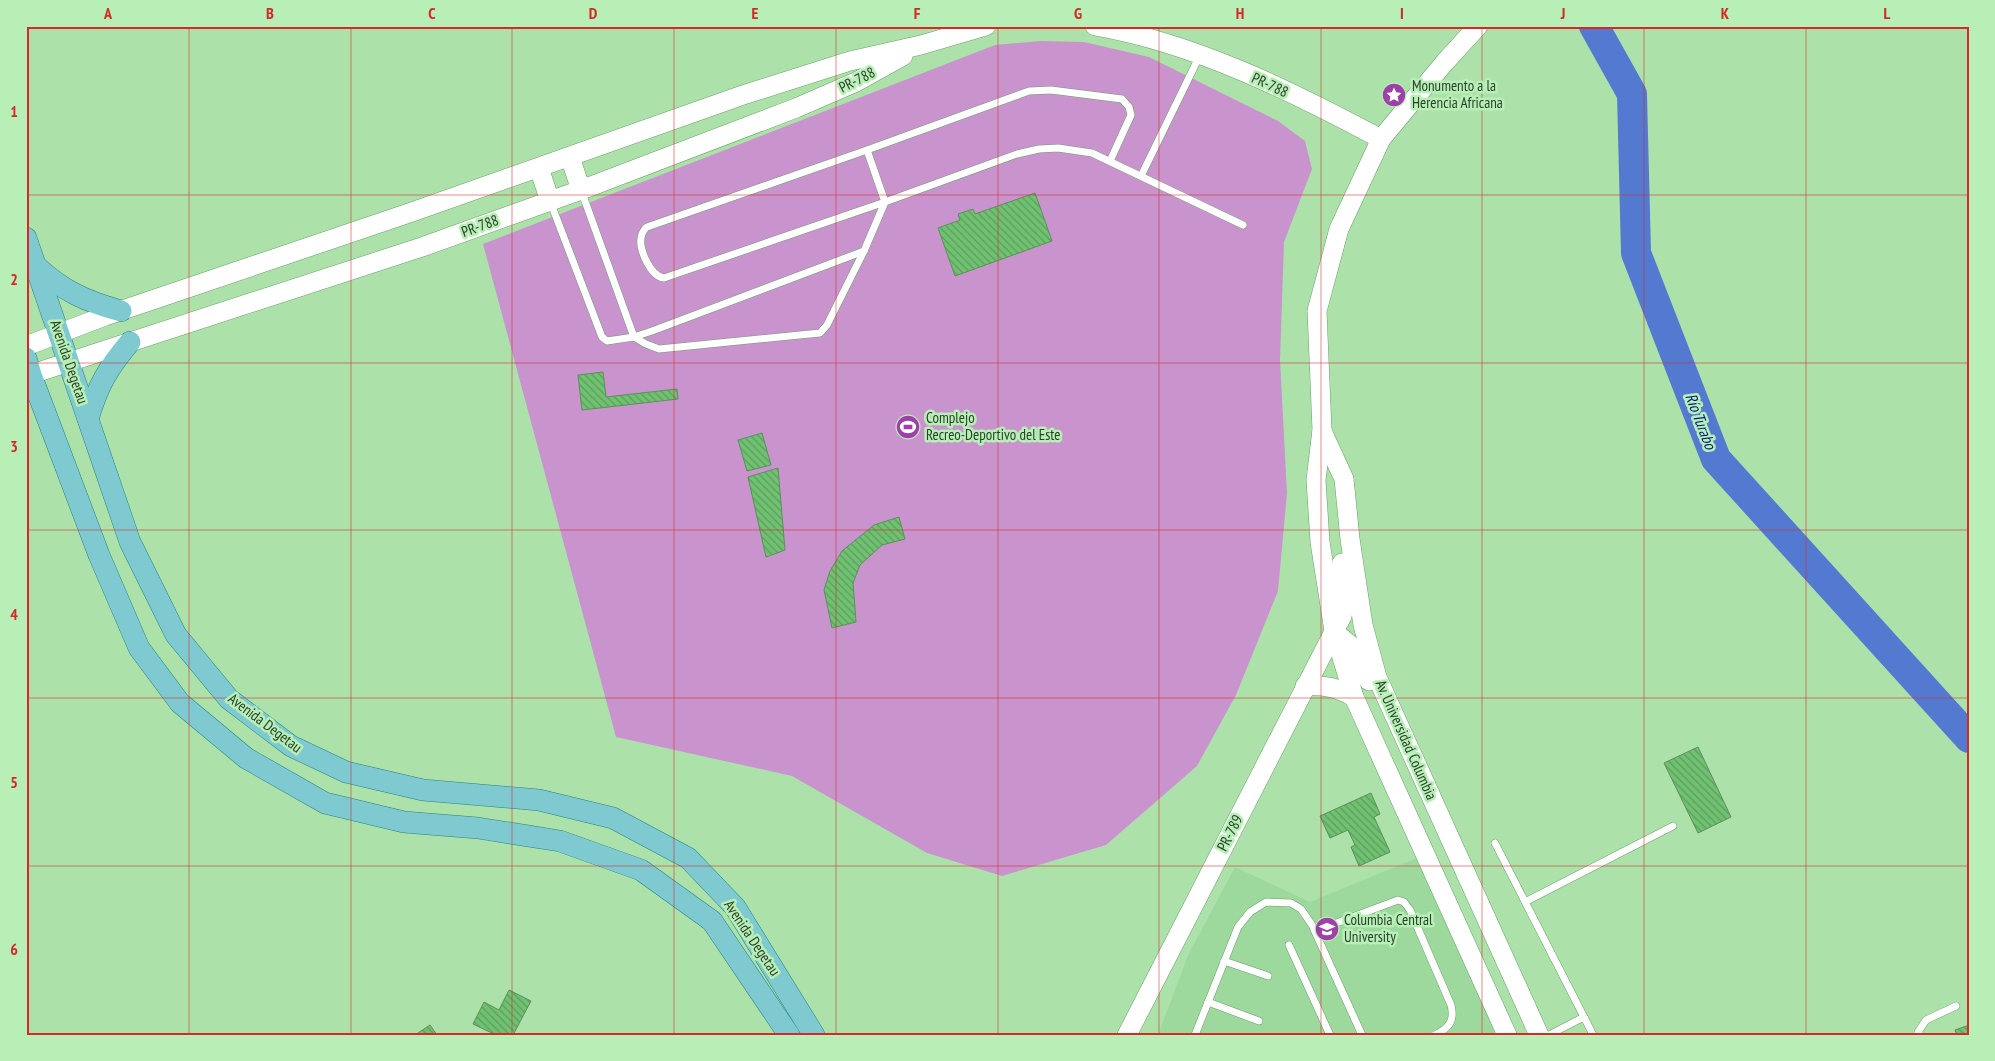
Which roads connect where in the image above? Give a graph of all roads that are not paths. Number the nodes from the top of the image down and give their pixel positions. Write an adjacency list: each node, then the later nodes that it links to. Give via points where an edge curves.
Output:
1 (986, 26): 4 (street, PR-788 / PR-788)
2 (1095, 26): 5 (street, PR-788 / PR-788, via 1144,36)
3 (1478, 26): 6 (street, Av. Universidad Columbia)
4 (922, 45): 8 (street, PR-788 / PR-788, via 841,64 743,95); 12 (street, PR-788 / PR-788, via 856,82 796,108)
5 (1200, 55): 6 (street, PR-788 / PR-788); 11 (lane)
6 (1382, 139): 28 (street, Av. Universidad Columbia, via 1339,229 1317,311)
7 (867, 150): 9 (lane, via 1029,92 1051,90 1122,99 1129,107 1131,115); 14 (lane); 14 (lane, via 646,227 641,244 650,268 664,278)
8 (570, 157): 10 (street, PR-788 / PR-788); 12 (street)
9 (1110, 161): 11 (lane); 14 (lane, via 1092,152 1075,149 1039,149)
10 (539, 168): 13 (street); 19 (street, PR-788 / PR-788)
11 (1141, 176): 15 (lane)
12 (581, 190): 13 (street, PR-788 / PR-788); 21 (lane)
13 (550, 201): 21 (lane, via 602,337 607,341); 22 (street, PR-788 / PR-788, via 422,247)
14 (885, 202): 17 (lane)
15 (1243, 226)
16 (26, 238): 18 (main road, Avenida Degetau)
17 (864, 252): 21 (lane); 21 (lane, via 827,326 820,333 659,349)
18 (36, 265): 19 (main road, via 62,287); 20 (main road, Avenida Degetau)
19 (121, 311): 20 (street, PR-788 / PR-788)
20 (59, 333): 23 (street, PR-788 / PR-788); 24 (main road, Avenida Degetau)
21 (634, 337)
22 (130, 342): 24 (street, PR-788 / PR-788); 27 (main road, via 104,375)
23 (26, 346)
24 (69, 363): 25 (street, PR-788 / PR-788); 27 (main road, Avenida Degetau)
25 (28, 370): 29 (main road, Avenida Degetau)
26 (26, 411): 29 (main road)
27 (88, 419): 47 (main road, Avenida Degetau, via 130,542 176,635 229,699 291,746 346,772 423,790 539,800 613,818 688,858 735,907)
28 (1322, 430): 30 (street, Av. Universidad Columbia, via 1344,479); 31 (street, Av. Universidad Columbia, via 1316,480 1320,542)
29 (53, 434): 46 (main road, Avenida Degetau, via 139,648 180,703 246,758 324,803 404,822 478,828 560,841 641,870 712,922)
30 (1348, 514): 31 (street, PR-789, via 1342,547 1345,602); 35 (street, Av. Universidad Columbia, via 1363,625 1377,677)
31 (1334, 631): 32 (street, PR-789 / PR-789); 33 (street, Av. Universidad Columbia); 35 (street, via 1349,644 1358,659 1416,788 1438,822)
32 (1305, 686): 33 (street, via 1323,685); 48 (street, PR-789 / PR-789)
33 (1354, 697): 53 (street, Av. Universidad Columbia)
34 (1673, 826): 37 (lane)
35 (1445, 827): 54 (street, Av. Universidad Columbia)
36 (1495, 843): 37 (lane)
37 (1526, 902): 44 (lane)
38 (1315, 931): 40 (lane, via 1301,909 1291,903 1266,902 1250,912 1238,927); 51 (lane); 52 (lane, via 1398,900 1404,902 1453,1013 1446,1030)
39 (1289, 946): 50 (lane)
40 (1224, 961): 41 (lane); 42 (lane)
41 (1268, 976)
42 (1208, 1002): 45 (lane); 49 (lane)
43 (1956, 1006): 57 (lane, via 1926,1020 1918,1032)
44 (1584, 1017): 55 (lane); 56 (lane)
45 (1259, 1021)
46 (789, 1035)
47 (814, 1035)
48 (1127, 1035)
49 (1195, 1035)
50 (1330, 1035)
51 (1362, 1035)
52 (1435, 1035)
53 (1506, 1035)
54 (1539, 1035)
55 (1549, 1035)
56 (1593, 1035)
57 (1920, 1035)

